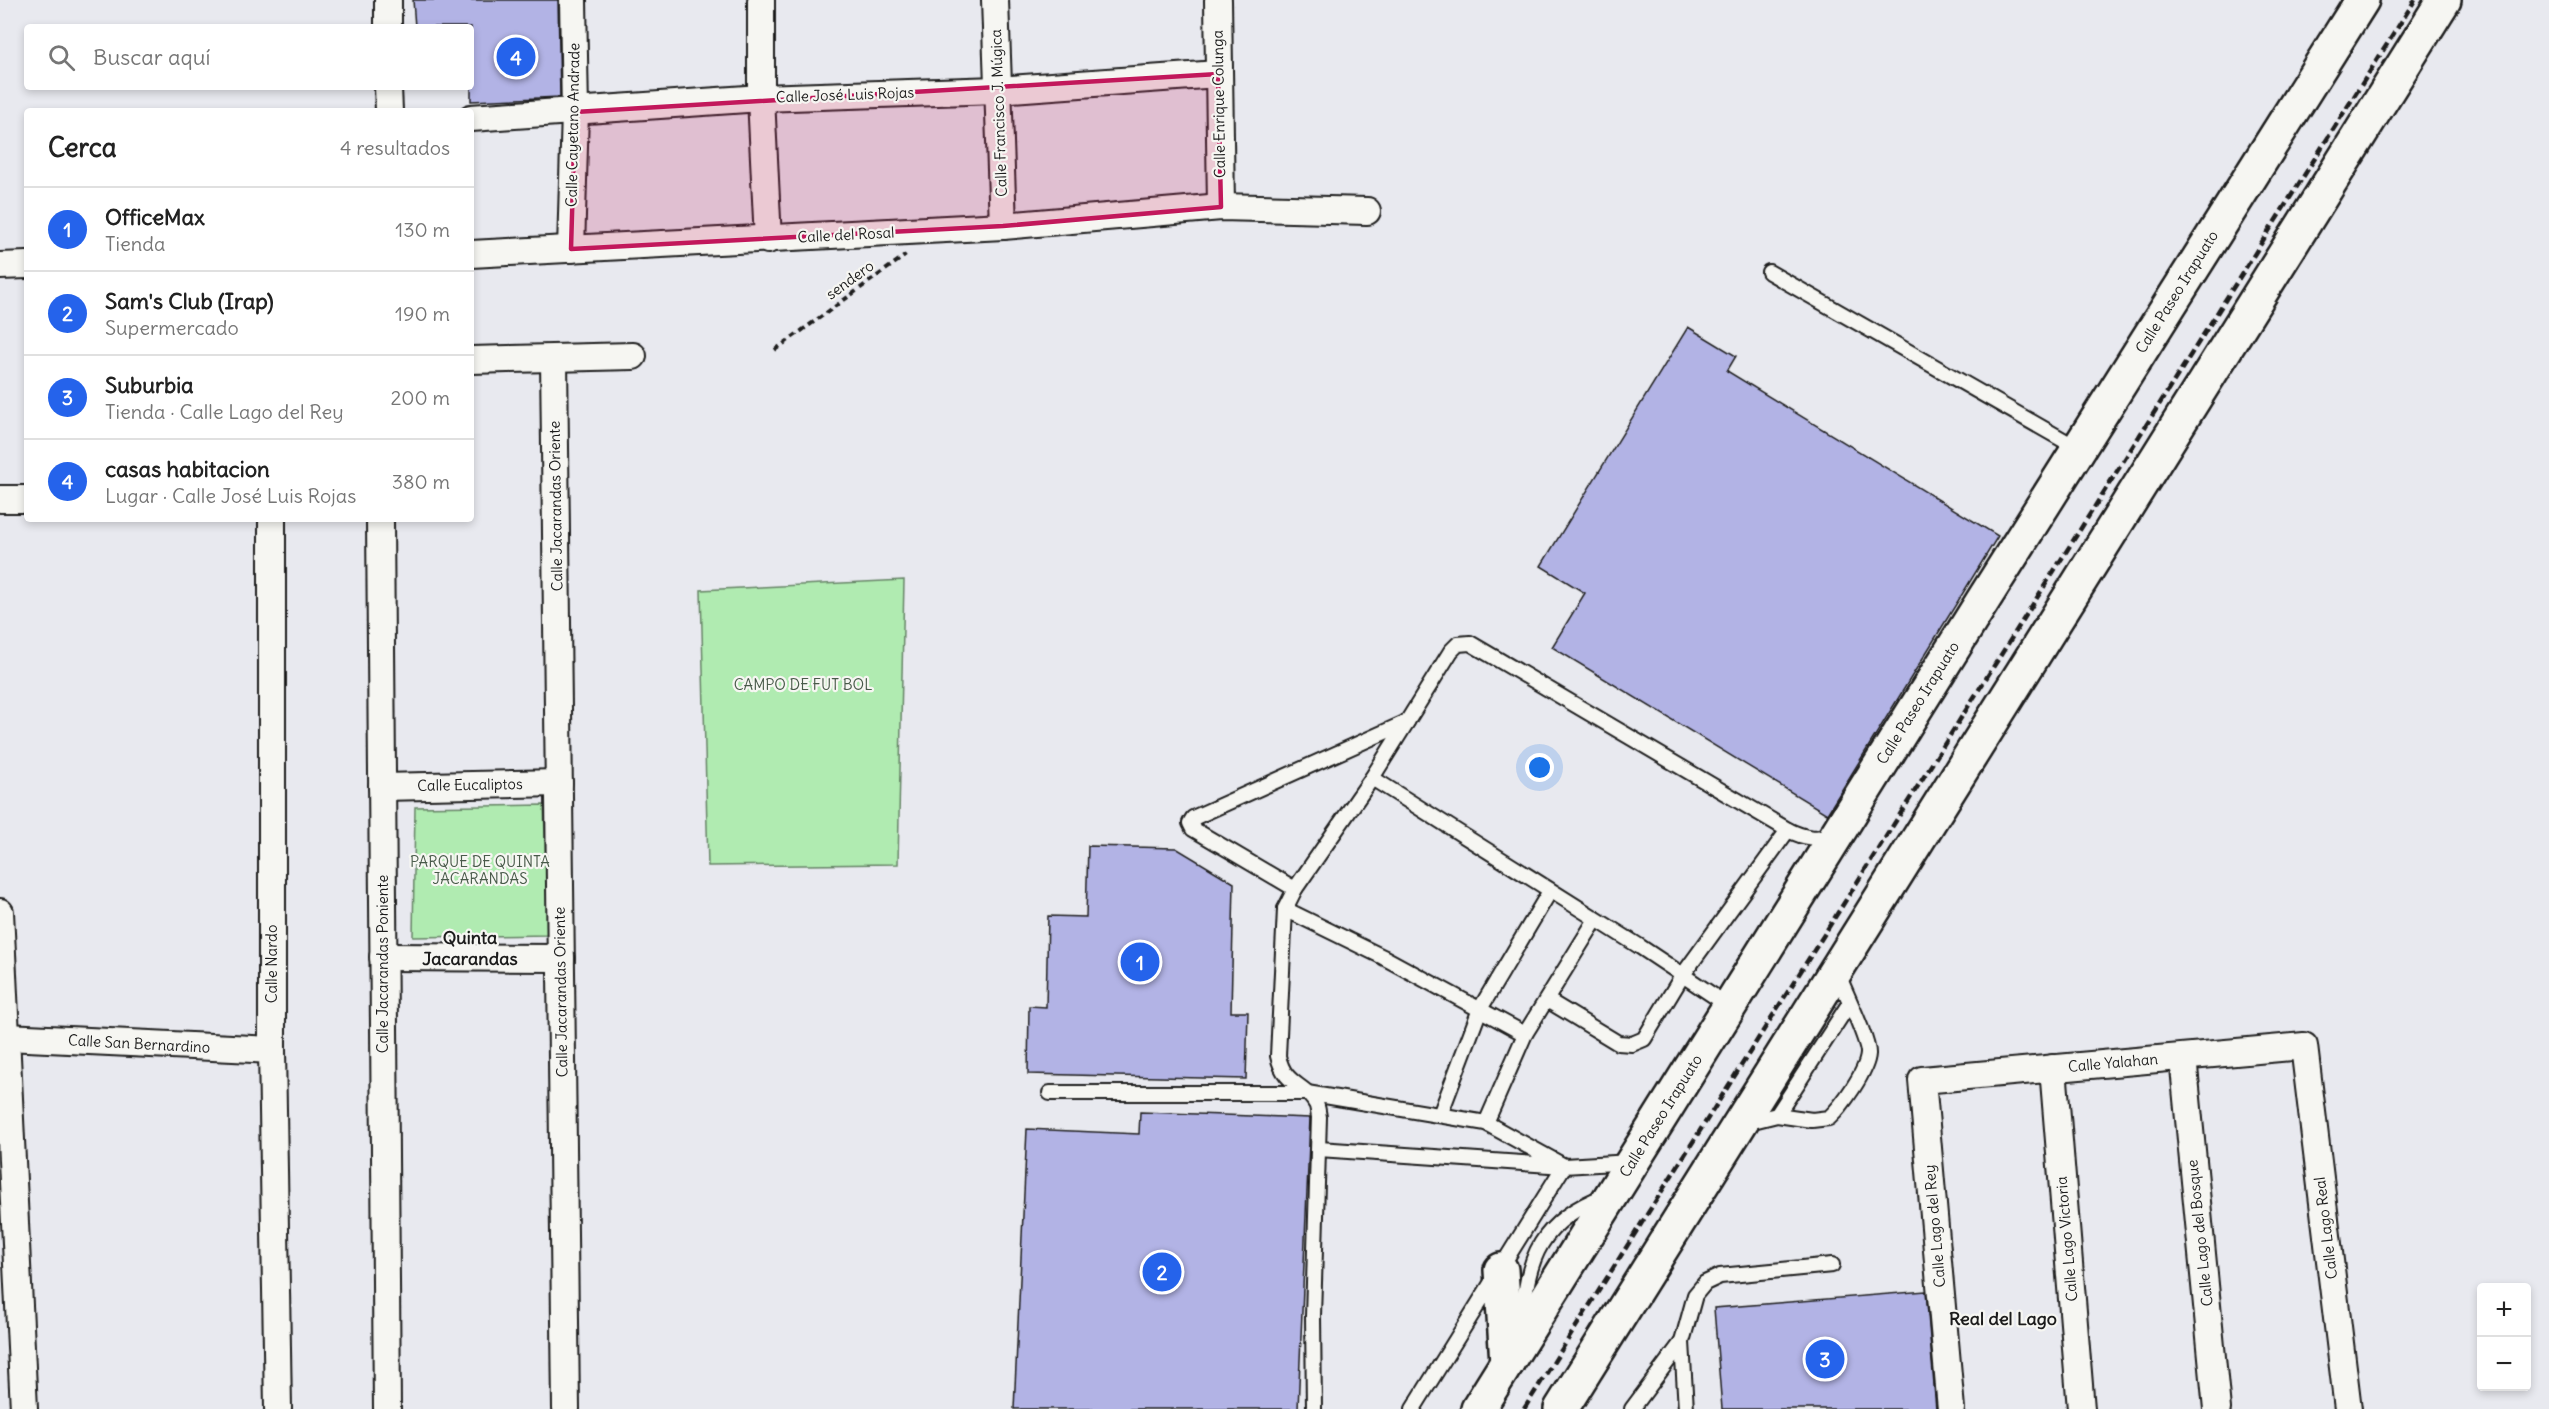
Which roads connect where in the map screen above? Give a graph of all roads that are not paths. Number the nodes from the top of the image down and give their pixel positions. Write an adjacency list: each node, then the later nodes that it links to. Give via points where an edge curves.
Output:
1 (388, 0): 8 (street)
2 (573, 0): 14 (street, Calle Cayetano Andrade)
3 (761, 0): 12 (street)
4 (996, 0): 11 (street, Calle Francisco J. Múgica)
5 (1218, 0): 9 (street, Calle Enrique Colunga)
6 (2362, 0): 28 (main road, Calle Paseo Irapuato)
7 (2444, 0): 46 (main road)
8 (388, 24)
9 (1218, 74): 11 (street, Calle José Luis Rojas); 16 (street, Calle Enrique Colunga)
10 (388, 90): 13 (street)
11 (997, 90): 12 (street, Calle José Luis Rojas); 18 (street, Calle Francisco J. Múgica)
12 (761, 98): 14 (street, Calle José Luis Rojas); 19 (street)
13 (389, 108)
14 (575, 112): 15 (street, Calle José Luis Rojas); 20 (street, Calle Cayetano Andrade)
15 (474, 118)
16 (1221, 207): 17 (street, Calle del Rosal); 18 (street, Calle del Rosal)
17 (1368, 211)
18 (1003, 226): 19 (street, Calle del Rosal)
19 (768, 240): 20 (street, Calle del Rosal)
20 (571, 249): 21 (street, Calle del Rosal)
21 (474, 254)
22 (24, 265): 23 (street)
23 (0, 266)
24 (1769, 272): 28 (lane)
25 (633, 356): 26 (street)
26 (554, 359): 27 (street); 35 (street, Calle Jacarandas Oriente)
27 (474, 360)
28 (2079, 449): 38 (main road, Calle Paseo Irapuato)
29 (0, 499): 30 (street)
30 (24, 499)
31 (273, 522): 55 (street, Calle Nardo)
32 (380, 522): 36 (street, Calle Jacarandas Poniente)
33 (1407, 722): 34 (lane); 37 (lane, via 1451,651 1458,644 1470,644); 39 (lane, via 1193,818 1193,829)
34 (1372, 778): 39 (lane); 40 (lane)
35 (558, 783): 36 (street, Calle Eucaliptos); 45 (street, Calle Jacarandas Oriente)
36 (382, 787): 44 (street, Calle Jacarandas Poniente)
37 (1788, 830): 38 (lane, via 1820,839); 47 (lane)
38 (1837, 834): 50 (main road, Calle Paseo Irapuato)
39 (1295, 889): 41 (lane)
40 (1550, 891): 43 (lane); 51 (lane)
41 (1285, 909): 51 (lane); 61 (lane, via 1278,1056 1289,1080)
42 (0, 912): 53 (street)
43 (1595, 921): 47 (lane); 48 (lane)
44 (382, 957): 45 (street); 75 (street, Calle Jacarandas Poniente)
45 (561, 958): 76 (street, Calle Jacarandas Oriente)
46 (1837, 969): 49 (lane); 65 (main road)
47 (1682, 976): 48 (lane, via 1644,1039 1632,1044 1618,1043); 50 (lane)
48 (1547, 1000): 52 (lane)
49 (1849, 1004): 63 (lane); 63 (lane, via 1868,1054 1840,1107 1829,1118)
50 (1729, 1006): 67 (main road, Calle Paseo Irapuato)
51 (1480, 1009): 52 (lane); 62 (lane)
52 (1525, 1034): 64 (lane)
53 (7, 1037): 55 (street, Calle San Bernardino); 58 (street)
54 (2304, 1046): 56 (street, Calle Yalahan); 86 (street, Calle Lago Real)
55 (272, 1050): 74 (street, Calle Nardo)
56 (2183, 1057): 57 (street, Calle Yalahan); 85 (street, Calle Lago del Bosque)
57 (2053, 1068): 59 (street, Calle Yalahan); 84 (street, Calle Lago Victoria)
58 (4, 1077): 73 (street)
59 (1922, 1080): 83 (street, Calle Lago del Rey)
60 (1050, 1093): 61 (lane)
61 (1307, 1093): 62 (lane); 66 (lane, via 1316,1104)
62 (1440, 1115): 64 (lane)
63 (1777, 1115): 65 (lane)
64 (1486, 1123): 68 (lane)
65 (1739, 1125): 80 (main road)
66 (1319, 1149): 68 (lane); 77 (lane)
67 (1632, 1162): 68 (lane); 72 (main road, Calle Paseo Irapuato)
68 (1564, 1166): 70 (lane)
69 (1832, 1265): 71 (lane, via 1720,1276 1705,1282 1695,1295)
70 (1501, 1270): 72 (main road); 78 (lane)
71 (1682, 1342): 81 (lane); 82 (lane)
72 (1514, 1350): 79 (main road, Calle Paseo Irapuato)
73 (24, 1409)
74 (278, 1409)
75 (387, 1409)
76 (566, 1409)
77 (1314, 1409)
78 (1413, 1409)
79 (1478, 1409)
80 (1561, 1409)
81 (1632, 1409)
82 (1686, 1409)
83 (1951, 1409)
84 (2080, 1409)
85 (2217, 1409)
86 (2348, 1409)

